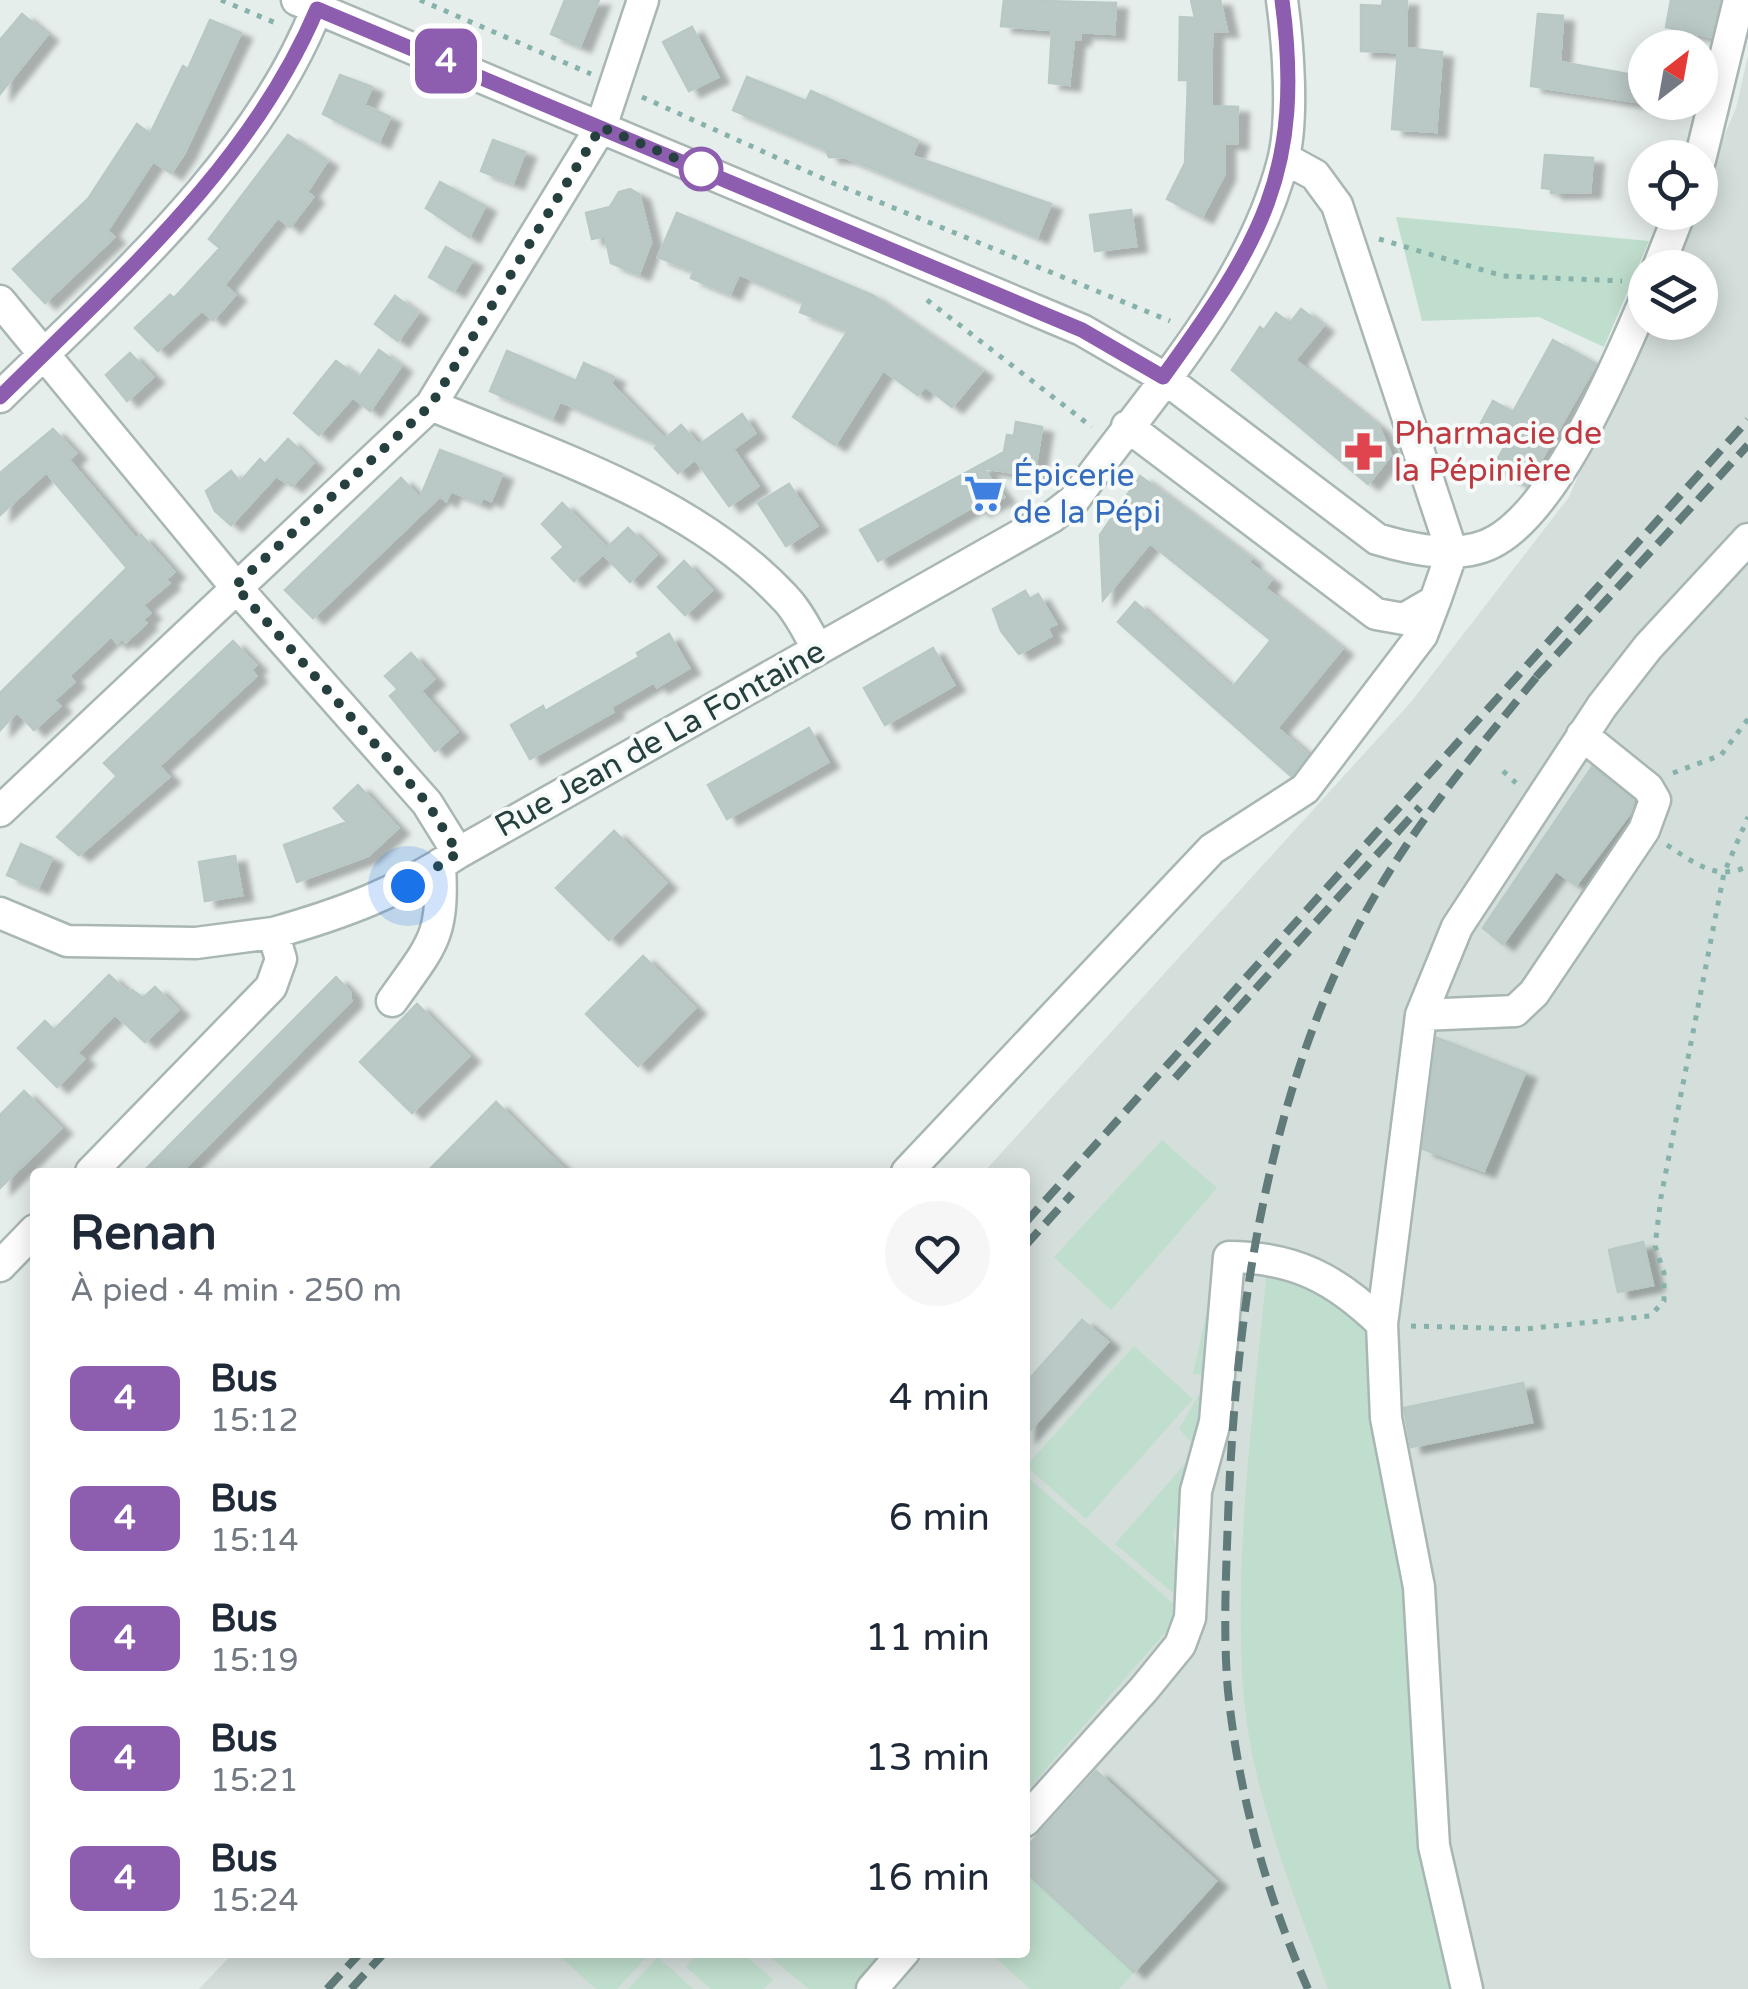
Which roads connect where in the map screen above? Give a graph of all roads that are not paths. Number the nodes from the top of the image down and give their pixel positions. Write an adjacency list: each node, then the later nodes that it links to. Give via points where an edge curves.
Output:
1 (643, 0): 5 (street)
2 (1282, 0): 7 (street, Rue Jean de La Fontaine)
3 (1739, 0): 6 (street)
4 (310, 11): 5 (street); 10 (street, via 216,174)
5 (601, 127): 11 (street, via 1082,330); 13 (street)
6 (1705, 140)
7 (1284, 158): 11 (street, Rue Jean de La Fontaine, via 1260,230); 16 (street, via 1314,175 1337,205)
8 (0, 301): 10 (street)
9 (1628, 309): 16 (street, via 1562,464 1528,517 1494,542)
10 (42, 356): 12 (street); 17 (street)
11 (1163, 377): 14 (street, Rue Jean de La Fontaine); 16 (street, via 1377,539)
12 (0, 397)
13 (431, 405): 17 (street); 19 (street, via 626,488 712,535 787,599)
14 (1121, 435): 18 (street, via 1376,614 1404,619); 19 (street, Rue Jean de La Fontaine, via 1074,500 1052,516)
15 (1748, 540): 20 (street, via 1648,647)
16 (1452, 552): 18 (street)
17 (235, 586): 21 (street); 22 (street, via 428,804)
18 (1435, 601): 28 (street, via 1422,635 1305,790 1212,849)
19 (818, 649): 22 (street, Rue Jean de La Fontaine)
20 (1582, 734): 26 (street, via 1457,927); 26 (street, via 1656,800 1644,830 1534,993 1515,1011)
21 (0, 811)
22 (449, 859): 24 (street, Rue Jean de La Fontaine, via 408,886); 25 (street, via 443,917)
23 (0, 913): 24 (street, Rue Jean de La Fontaine, via 67,941 196,943)
24 (274, 933): 27 (street, via 281,959 271,988)
25 (392, 1000)
26 (1421, 1015): 31 (street)
27 (95, 1168)
28 (911, 1168)
29 (30, 1235): 30 (street)
30 (0, 1266)
31 (1382, 1324): 32 (street, via 1322,1274 1229,1257 1215,1422 1196,1491 1190,1618 1180,1645 1144,1690); 35 (street, via 1386,1418 1419,1587 1434,1846)
32 (1030, 1815)
33 (899, 1958): 34 (street)
34 (872, 1989)
35 (1468, 1989)

